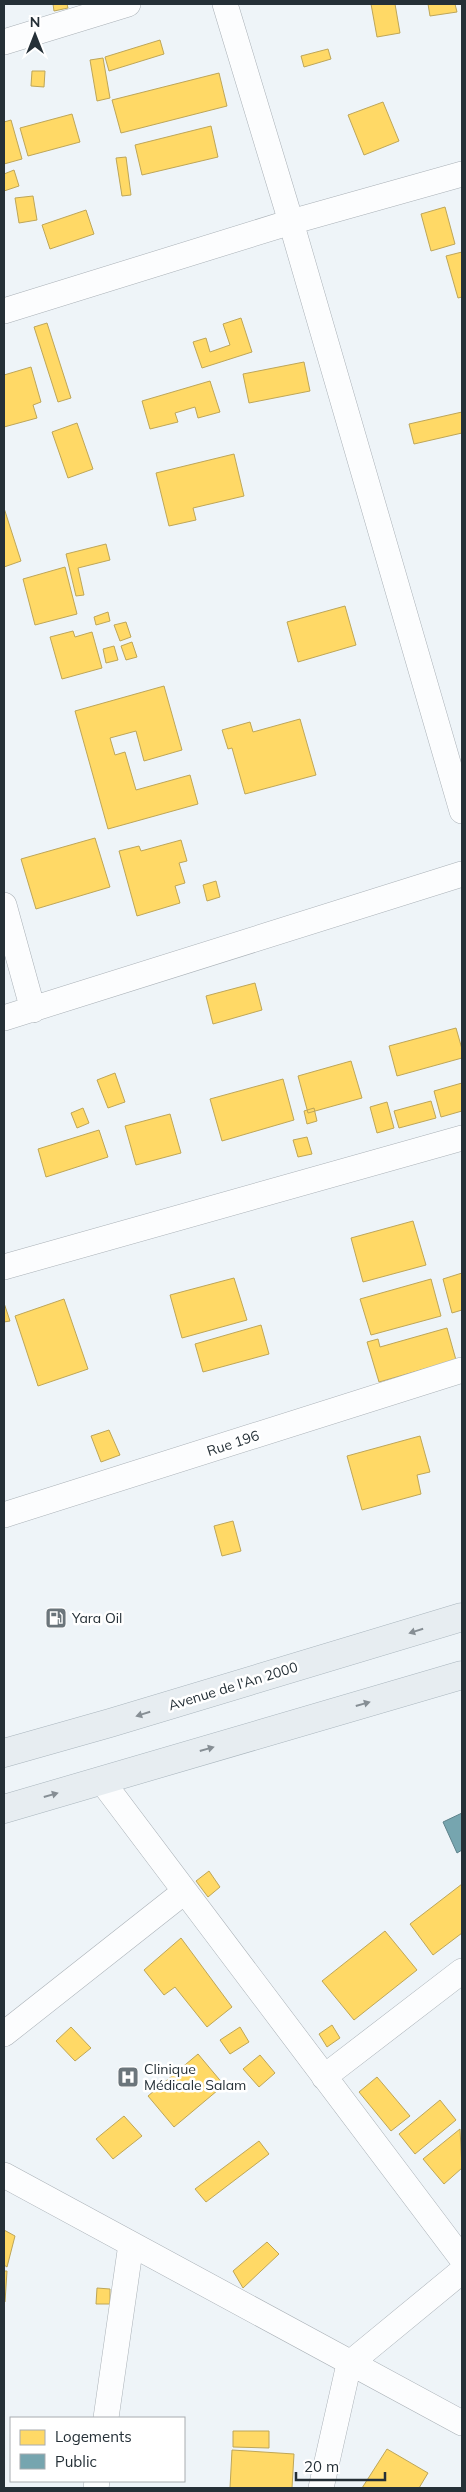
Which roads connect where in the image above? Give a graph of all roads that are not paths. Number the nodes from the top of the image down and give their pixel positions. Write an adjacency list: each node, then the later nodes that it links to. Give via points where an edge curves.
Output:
1 (128, 4): 3 (street)
2 (226, 4): 5 (street)
3 (4, 42)
4 (462, 174): 5 (street)
5 (292, 222): 6 (street); 7 (street)
6 (4, 311)
7 (462, 811)
8 (462, 874): 10 (street)
9 (4, 905): 10 (street)
10 (33, 1010): 11 (street)
11 (4, 1018)
12 (462, 1138): 13 (street)
13 (4, 1267)
14 (462, 1370): 15 (street, Rue 196)
15 (4, 1515)
16 (462, 1617): 18 (main road, Avenue de l'An 2000, one-way to 18)
17 (462, 1675): 19 (main road, one-way to 17)
18 (4, 1753)
19 (101, 1780): 20 (main road, one-way to 19); 21 (street)
20 (4, 1808)
21 (184, 1892): 23 (street); 24 (street)
22 (462, 1971): 24 (street)
23 (4, 2034)
24 (324, 2077): 27 (street)
25 (4, 2175): 26 (street)
26 (131, 2244): 29 (street); 30 (street)
27 (462, 2259)
28 (462, 2271): 29 (street)
29 (349, 2364): 31 (street); 32 (street)
30 (106, 2417)
31 (462, 2423)
32 (321, 2488)

